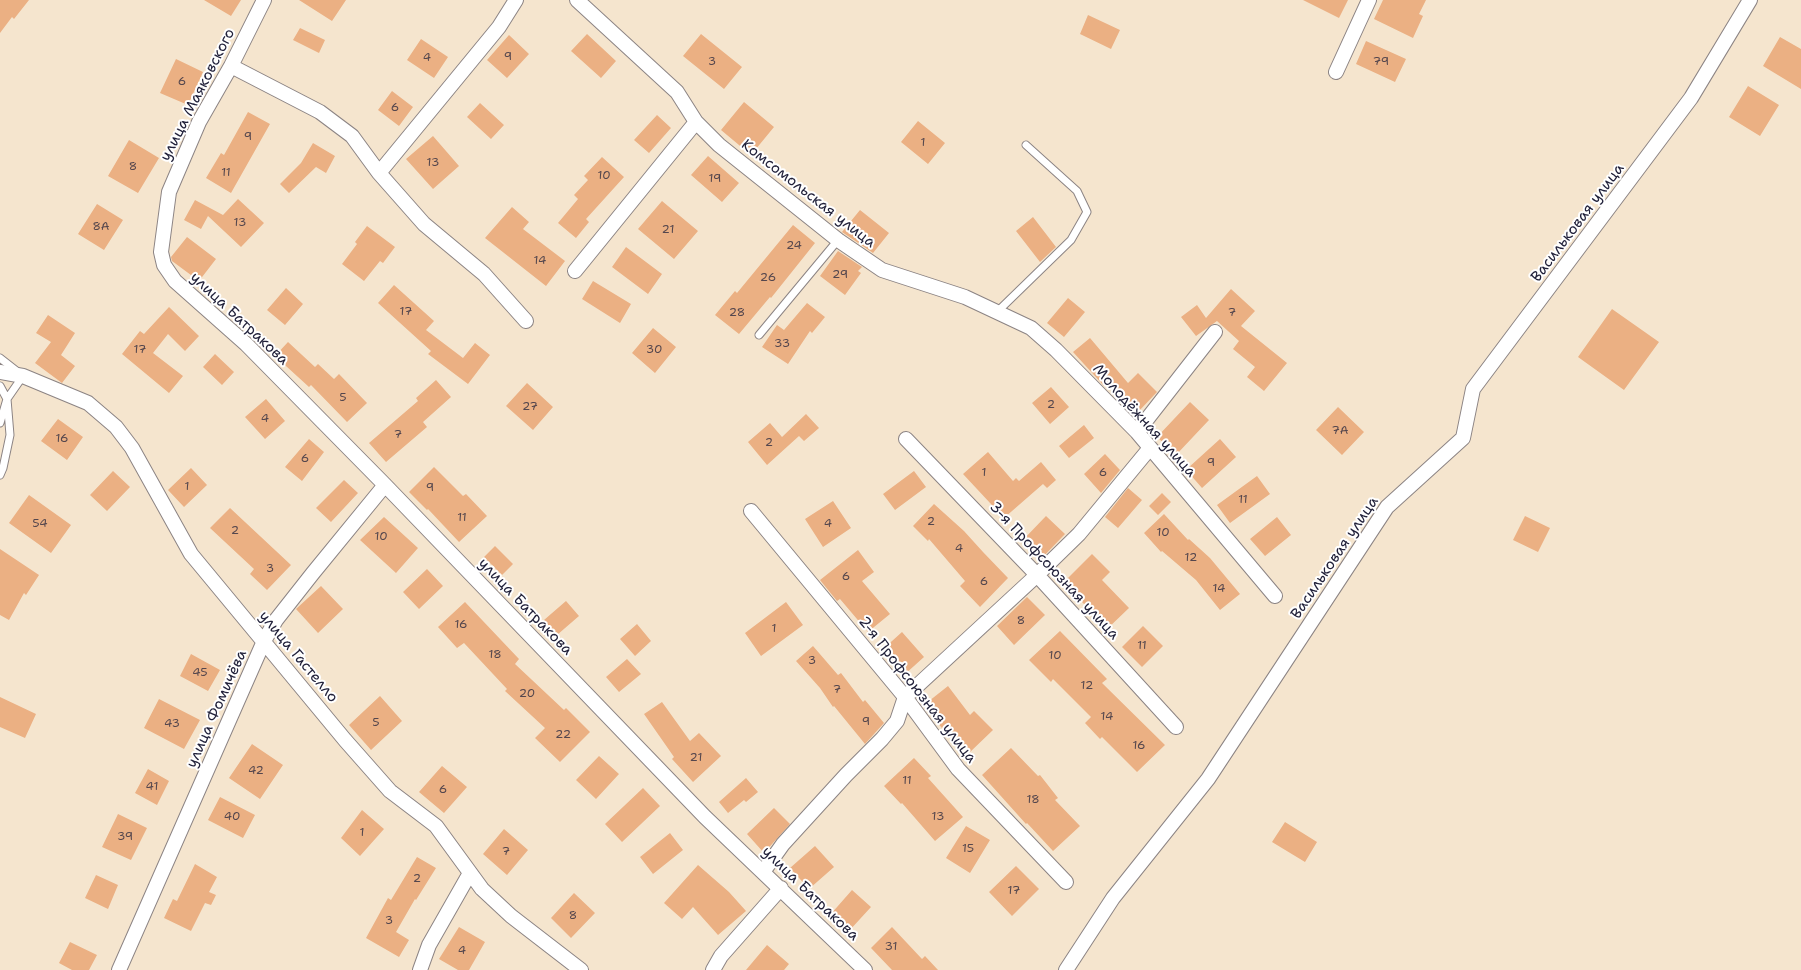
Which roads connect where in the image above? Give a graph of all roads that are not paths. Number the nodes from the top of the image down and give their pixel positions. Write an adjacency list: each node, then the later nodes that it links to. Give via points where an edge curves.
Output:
1 (264, 0): 6 (street, улица Маяковского)
2 (516, 0): 10 (street, via 499,27)
3 (578, 0): 8 (street, Комсомольская улица, via 678,92)
4 (1369, 0): 7 (street)
5 (1750, 0): 45 (street, Васильковая улица, via 1691,98 1473,389 1463,438 1387,507 1208,778 1113,898)
6 (231, 66): 10 (street, via 320,112 352,136); 12 (street, улица Маяковского, via 199,122 169,192 161,252)
7 (1336, 72)
8 (696, 122): 11 (street, Комсомольская улица, via 719,145); 13 (street)
9 (1026, 146): 15 (lane, via 1077,191 1087,212 1071,240)
10 (379, 173): 16 (street, via 424,224 484,274)
11 (838, 240): 14 (street, Комсомольская улица, via 882,270); 18 (lane)
12 (164, 265): 29 (street, улица Батракова, via 175,281 246,344)
13 (575, 271)
14 (965, 297): 15 (street, Молодёжная улица)
15 (997, 312): 25 (street, Молодёжная улица, via 1031,328 1044,339)
16 (526, 321)
17 (1215, 332): 25 (street)
18 (759, 335)
19 (0, 358): 21 (lane)
20 (0, 372): 21 (street, улица Гастелло)
21 (23, 376): 23 (lane); 33 (street, улица Гастелло, via 88,403 116,427 132,448 191,554)
22 (0, 386): 23 (lane)
23 (7, 399): 24 (lane); 28 (lane, via 10,435)
24 (0, 423)
25 (1137, 432): 27 (street, Молодёжная улица)
26 (906, 439): 31 (street, 3-я Профсоюзная улица)
27 (1150, 448): 31 (street, via 1079,534); 32 (street, Молодёжная улица)
28 (0, 475)
29 (385, 485): 33 (street, улица Фомичёва, via 276,620); 36 (street, улица Батракова, via 705,817)
30 (751, 511): 34 (street, 2-я Профсоюзная улица)
31 (1038, 575): 34 (street); 35 (street, 3-я Профсоюзная улица)
32 (1274, 596)
33 (264, 641): 37 (street, улица Гастелло, via 390,791 436,826); 40 (street, улица Фомичёва)
34 (905, 697): 36 (street, via 897,721 783,844); 38 (street, 2-я Профсоюзная улица, via 958,770)
35 (1176, 728)
36 (763, 872): 39 (street, улица Батракова)
37 (470, 873): 41 (street, via 429,945); 42 (street, улица Гастелло, via 511,916)
38 (1066, 882)
39 (781, 888): 43 (street, via 721,956); 44 (street, улица Батракова)
40 (118, 970)
41 (420, 970)
42 (582, 970)
43 (713, 970)
44 (865, 970)
45 (1066, 970)

